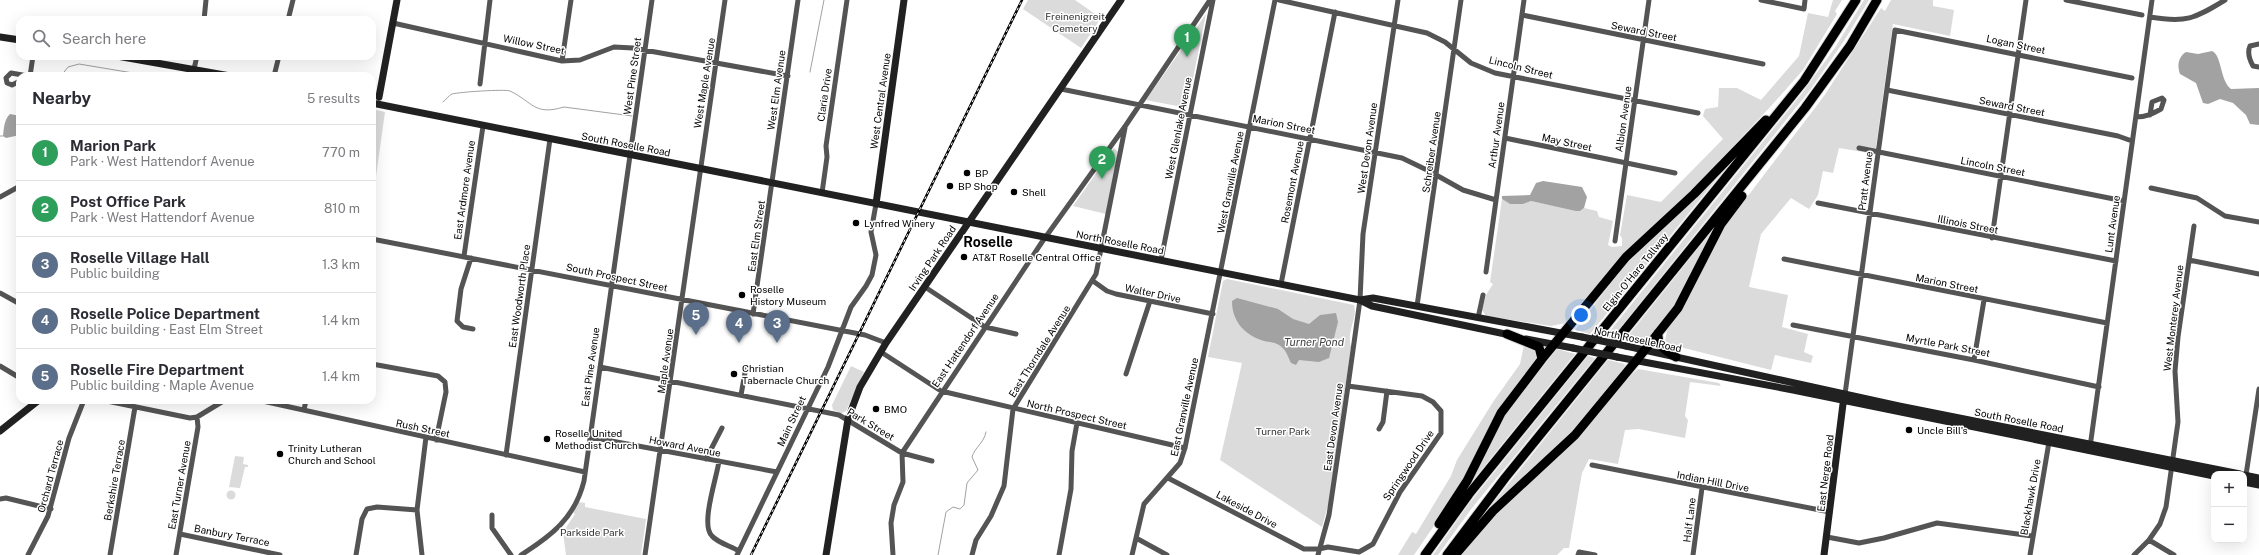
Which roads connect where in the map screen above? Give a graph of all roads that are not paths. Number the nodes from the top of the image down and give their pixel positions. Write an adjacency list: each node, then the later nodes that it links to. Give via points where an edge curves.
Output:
1 (206, 0): 31 (street)
2 (293, 0): 32 (street)
3 (397, 0): 34 (main road)
4 (490, 0): 40 (street)
5 (571, 0): 49 (street)
6 (652, 0): 42 (street, West Pine Street)
7 (725, 0): 50 (street, West Maple Avenue)
8 (798, 0): 58 (street, West Elm Avenue)
9 (847, 0): 94 (street, Claria Drive, via 826,146)
10 (904, 0): 99 (main road, West Central Avenue)
11 (1121, 0): 63 (main road, Irving Park Road)
12 (1210, 0): 68 (street, East Hattendorf Avenue)
13 (1213, 0): 71 (street, West Glenlake Avenue)
14 (1275, 0): 76 (street, West Granville Avenue)
15 (1279, 0): 28 (street, Lincoln Street)
16 (1398, 0): 35 (street, West Devon Avenue)
17 (1461, 0): 43 (street, Schreiber Avenue)
18 (1524, 0): 29 (street, Arthur Avenue)
19 (1649, 0): 39 (street, Albion Avenue)
20 (1761, 0): 21 (street, via 1804,9)
21 (1805, 0)
22 (1856, 0): 65 (highway, Elgin-O'Hare Tollway, via 1819,60)
23 (1877, 0): 81 (highway, via 1834,69)
24 (2026, 0): 44 (street)
25 (2066, 0): 30 (street)
26 (2152, 0): 33 (street, Lunt Avenue)
27 (2225, 0): 33 (street, via 2188,19 2176,21)
28 (1335, 12): 35 (street, Lincoln Street); 79 (street, Rosemont Avenue)
29 (1522, 15): 39 (street, Seward Street); 59 (street, Arthur Avenue)
30 (2142, 15)
31 (204, 16)
32 (289, 16)
33 (2150, 17): 73 (street, Lunt Avenue)
34 (393, 24): 40 (street, Willow Street); 66 (main road)
35 (1394, 24): 43 (street, Lincoln Street, via 1427,33 1445,42); 83 (street, West Devon Avenue)
36 (1895, 30): 44 (street, Logan Street); 64 (street, Pratt Avenue)
37 (0, 37): 38 (main road)
38 (16, 39)
39 (1644, 40): 51 (street, Seward Street); 67 (street, Albion Avenue)
40 (484, 43): 49 (street, Willow Street); 62 (street)
41 (2259, 44): 52 (street, via 2250,46 2248,50 2253,66)
42 (645, 50): 49 (street, Willow Street, via 614,46 580,60); 50 (street, Willow Street); 85 (street, West Pine Street)
43 (1454, 51): 59 (street, Lincoln Street, via 1471,63); 89 (street, Schreiber Avenue)
44 (2019, 54): 60 (street, Logan Street); 70 (street)
45 (32, 60): 53 (street)
46 (135, 60): 54 (main road)
47 (196, 60): 55 (street)
48 (278, 60): 56 (street)
49 (562, 61)
50 (716, 62): 58 (street, Willow Street); 87 (street, West Maple Avenue)
51 (1763, 64)
52 (2259, 67)
53 (30, 72)
54 (189, 72)
55 (193, 72)
56 (275, 72)
57 (16, 74): 61 (street, via 11,73 6,78 7,83)
58 (788, 76): 91 (street, West Elm Avenue)
59 (1513, 77): 67 (street, Lincoln Street); 77 (street, Arthur Avenue)
60 (2132, 78)
61 (16, 83)
62 (480, 84)
63 (1060, 89): 68 (street, Marion Street); 101 (main road, Irving Park Road)
64 (1887, 90): 70 (street, Seward Street); 84 (street, Pratt Avenue)
65 (1793, 94): 143 (highway, via 1694,194 1626,257); 238 (highway, Elgin-O'Hare Tollway, via 1469,494)
66 (376, 101): 75 (main road, South Roselle Road)
67 (1635, 101): 69 (street, Lincoln Street); 86 (street, Albion Avenue)
68 (1139, 105): 71 (street, Marion Street); 74 (street, East Hattendorf Avenue)
69 (1698, 113)
70 (2010, 114): 80 (street, Seward Street); 90 (street)
71 (1190, 115): 76 (street, Marion Street); 112 (street, West Glenlake Avenue)
72 (2150, 115): 73 (street)
73 (2136, 117): 80 (street, Lunt Avenue)
74 (1126, 125): 104 (street, East Hattendorf Avenue); 108 (street, East Thorndale Avenue)
75 (483, 126): 78 (main road, South Roselle Road); 109 (street, East Ardmore Avenue)
76 (1250, 127): 79 (street, Marion Street); 116 (street, West Granville Avenue)
77 (1505, 138): 86 (street, May Street); 96 (street, Arthur Avenue)
78 (550, 139): 85 (main road, South Roselle Road); 115 (street, East Woodworth Place)
79 (1310, 139): 83 (street, Marion Street); 122 (street, Rosemont Avenue)
80 (2132, 141): 97 (street, Lunt Avenue)
81 (1778, 142): 140 (highway, via 1773,156 1721,224 1685,296); 239 (highway, via 1505,478)
82 (1859, 148): 84 (street, Lincoln Street)
83 (1376, 152): 89 (street, Marion Street, via 1408,160); 127 (street, West Devon Avenue, via 1363,234)
84 (1878, 153): 90 (street, Lincoln Street); 100 (street, Pratt Avenue)
85 (630, 155): 87 (main road, South Roselle Road); 121 (street, East Pine Avenue)
86 (1626, 163): 88 (street); 107 (street, Albion Avenue)
87 (700, 169): 91 (main road, South Roselle Road); 126 (street, Maple Avenue)
88 (1675, 173)
89 (1437, 176): 96 (street, Marion Street, via 1463,190); 131 (street, Schreiber Avenue)
90 (2000, 177): 97 (street, Lincoln Street); 105 (street)
91 (772, 183): 94 (main road, South Roselle Road); 132 (street, East Elm Street)
92 (16, 188): 95 (street)
93 (2151, 188): 102 (street, via 2197,198 2226,216)
94 (822, 193): 99 (main road, South Roselle Road)
95 (0, 197)
96 (1496, 200): 117 (street, Arthur Avenue)
97 (2124, 201): 114 (street, Lunt Avenue)
98 (1818, 203): 100 (street, Illinois Street)
99 (876, 204): 101 (main road, North Roselle Road); 139 (street, Main Street, via 871,232 876,255 875,264 866,286 851,307)
100 (1870, 213): 105 (street, Illinois Street); 119 (street, Pratt Avenue)
101 (968, 222): 104 (main road, North Roselle Road); 123 (main road, Irving Park Road)
102 (2259, 222)
103 (2194, 226): 113 (street, West Monterey Avenue)
104 (1045, 237): 108 (main road, North Roselle Road); 137 (street, East Hattendorf Avenue)
105 (1992, 238): 114 (street, Illinois Street)
106 (376, 240): 109 (street, South Prospect Street)
107 (1615, 241)
108 (1101, 248): 112 (main road, North Roselle Road); 120 (street, East Thorndale Avenue)
109 (464, 256): 110 (street, South Prospect Street)
110 (471, 258): 115 (street, South Prospect Street); 138 (street, via 461,289 457,321 463,327)
111 (1784, 259): 119 (street, Marion Street)
112 (1161, 260): 116 (main road, North Roselle Road)
113 (2189, 260): 118 (street); 196 (street, West Monterey Avenue, via 2175,371 2178,422)
114 (2116, 261): 135 (street, Lunt Avenue)
115 (532, 269): 121 (street, South Prospect Street); 192 (street, East Woodworth Place)
116 (1221, 272): 122 (main road, North Roselle Road); 133 (street, East Granville Avenue)
117 (1486, 272)
118 (2259, 274)
119 (1862, 275): 128 (street, Marion Street); 144 (street, Pratt Avenue)
120 (1093, 281): 129 (street, Walter Drive, via 1112,293); 176 (street, East Thorndale Avenue)
121 (611, 284): 126 (street, South Prospect Street); 155 (street, East Pine Avenue)
122 (1281, 284): 127 (main road, North Roselle Road)
123 (925, 287): 137 (street); 145 (main road, Irving Park Road)
124 (0, 293): 130 (street)
125 (1482, 295): 134 (street)
126 (682, 300): 132 (street, South Prospect Street); 159 (street, Maple Avenue)
127 (1360, 300): 131 (main road, North Roselle Road, via 1373,298); 142 (main road, North Roselle Road, via 1372,306); 160 (street, East Devon Avenue)
128 (1984, 300): 135 (street, Marion Street); 151 (street)
129 (1150, 301): 133 (street, Walter Drive); 157 (street)
130 (16, 302)
131 (1417, 306): 134 (main road, North Roselle Road)
132 (753, 314): 139 (street, South Prospect Street)
133 (1213, 314): 189 (street, East Granville Avenue)
134 (1478, 318): 143 (main road, North Roselle Road)
135 (2107, 323): 162 (street, Lunt Avenue)
136 (1793, 324): 144 (street, Myrtle Park Street)
137 (985, 327): 141 (street); 164 (street, East Hattendorf Avenue)
138 (473, 329)
139 (841, 330): 145 (street, South Prospect Street); 175 (street, Main Street, via 828,367)
140 (1658, 333): 147 (highway); 149 (highway, via 1657,339 1661,347)
141 (1016, 334)
142 (1507, 334): 146 (main road, North Roselle Road); 150 (highway, via 1539,347)
143 (1563, 334): 146 (highway); 147 (main road, North Roselle Road, bridge)
144 (1853, 336): 151 (street, Myrtle Park Street); 167 (street, Pratt Avenue)
145 (886, 343): 148 (main road, Irving Park Road)
146 (1555, 345): 150 (highway); 152 (main road, North Roselle Road, bridge)
147 (1644, 350): 149 (main road, North Roselle Road); 152 (highway)
148 (881, 352): 164 (street, North Prospect Street); 179 (main road, Irving Park Road, via 860,387)
149 (1676, 357): 161 (main road, North Roselle Road)
150 (1542, 359): 237 (highway, via 1501,413 1467,481)
151 (1974, 360): 162 (street, Myrtle Park Street)
152 (1636, 361): 161 (main road, North Roselle Road); 240 (highway, via 1575,435 1493,511)
153 (376, 365): 186 (street, via 438,376 445,382 446,392)
154 (0, 366): 158 (street)
155 (600, 367): 159 (street, Park Street); 185 (street, East Pine Avenue)
156 (746, 367): 166 (street)
157 (1126, 374)
158 (16, 376)
159 (671, 381): 166 (street, Park Street); 190 (street, Maple Avenue)
160 (1348, 386): 165 (street, Springwood Drive); 219 (street, East Devon Avenue, via 1329,515)
161 (1793, 386): 167 (main road, South Roselle Road)
162 (2099, 387): 188 (street, Lunt Avenue)
163 (2259, 389): 199 (street)
164 (941, 391): 176 (street, North Prospect Street); 191 (street, East Hattendorf Avenue)
165 (1387, 391): 182 (street, via 1383,422); 219 (street, Springwood Drive, via 1422,396 1433,402 1441,411 1441,433 1400,492 1373,544 1359,552 1328,547)
166 (741, 395): 175 (street, Park Street)
167 (1844, 397): 187 (main road, South Roselle Road); 188 (main road, South Roselle Road); 212 (main road, East Nerge Road)
168 (34, 404): 183 (main road)
169 (82, 404): 210 (street, Orchard Terrace, via 69,438)
170 (121, 404): 174 (street)
171 (218, 404): 178 (street)
172 (276, 404): 177 (street, Rush Street)
173 (305, 404): 177 (street)
174 (135, 407): 178 (street, via 185,418); 223 (street, Berkshire Terrace)
175 (807, 408): 179 (street, Park Street); 201 (street, Main Street)
176 (1013, 409): 180 (street, North Prospect Street, via 1029,410); 233 (street, East Thorndale Avenue, via 1004,486 994,511 976,540)
177 (304, 410): 184 (street, Rush Street)
178 (197, 417): 214 (street, East Turner Avenue, via 198,427)
179 (848, 419): 191 (street, Park Street); 231 (main road, Irving Park Road)
180 (1077, 423): 189 (street, North Prospect Street); 234 (street, via 1072,451 1071,489)
181 (722, 428): 193 (street)
182 (1379, 429)
183 (0, 431)
184 (426, 437): 186 (street, Rush Street); 211 (street)
185 (590, 437): 190 (street, Howard Avenue); 200 (street, East Pine Avenue)
186 (436, 440): 192 (street, Rush Street)
187 (2049, 442): 188 (main road, South Roselle Road); 215 (street, Blackhawk Drive)
188 (2090, 447): 196 (main road, South Roselle Road)
189 (1186, 448): 204 (street, East Granville Avenue, via 1180,463)
190 (661, 450): 193 (street, Howard Avenue); 230 (street, Maple Avenue)
191 (902, 453): 195 (street, Park Street); 232 (street, via 903,482 894,505 891,523)
192 (506, 455): 200 (street, Rush Street)
193 (706, 459): 194 (street, Howard Avenue)
194 (719, 461): 201 (street, Howard Avenue); 220 (street, via 708,529 713,538)
195 (932, 461)
196 (2172, 463): 198 (main road, South Roselle Road); 202 (main road, South Roselle Road); 218 (street, West Monterey Avenue, via 2166,507 2160,524)
197 (1592, 465): 208 (street, Indian Hill Drive)
198 (2213, 471)
199 (2245, 471)
200 (585, 472): 229 (street, East Pine Avenue, via 581,493 566,520 551,535)
201 (777, 472): 220 (street, Main Street)
202 (2211, 475)
203 (2247, 477): 205 (main road, South Roselle Road)
204 (1168, 478): 217 (street, East Granville Avenue, via 1144,504); 219 (street, Lakeside Drive, via 1298,546)
205 (2259, 478)
206 (2247, 479): 207 (main road, South Roselle Road)
207 (2259, 485)
208 (1702, 488): 212 (street, Indian Hill Drive); 242 (street, Half Lane)
209 (0, 499): 210 (street, via 6,498)
210 (51, 509): 222 (street, Orchard Terrace)
211 (417, 510): 226 (street, via 377,507 369,509 362,519); 227 (street)
212 (1830, 512): 216 (main road, East Nerge Road)
213 (492, 515): 228 (street, via 491,527)
214 (180, 534): 224 (street, East Turner Avenue); 225 (street, Banbury Terrace)
215 (2032, 536): 216 (street, via 1937,523 1858,543); 244 (street, Blackhawk Drive)
216 (1827, 537): 243 (main road, East Nerge Road)
217 (1136, 538): 235 (street, East Granville Avenue); 236 (street)
218 (2149, 540): 245 (street, West Monterey Avenue); 246 (street)
219 (1319, 552)
220 (738, 553)
221 (1578, 553): 241 (street)
222 (28, 555)
223 (110, 555)
224 (176, 555)
225 (280, 555)
226 (356, 555)
227 (422, 555)
228 (511, 555)
229 (520, 555)
230 (645, 555)
231 (826, 555)
232 (893, 555)
233 (972, 555)
234 (1059, 555)
235 (1132, 555)
236 (1167, 555)
237 (1419, 555)
238 (1425, 555)
239 (1447, 555)
240 (1455, 555)
241 (1595, 555)
242 (1694, 555)
243 (1824, 555)
244 (2030, 555)
245 (2134, 555)
246 (2174, 555)

